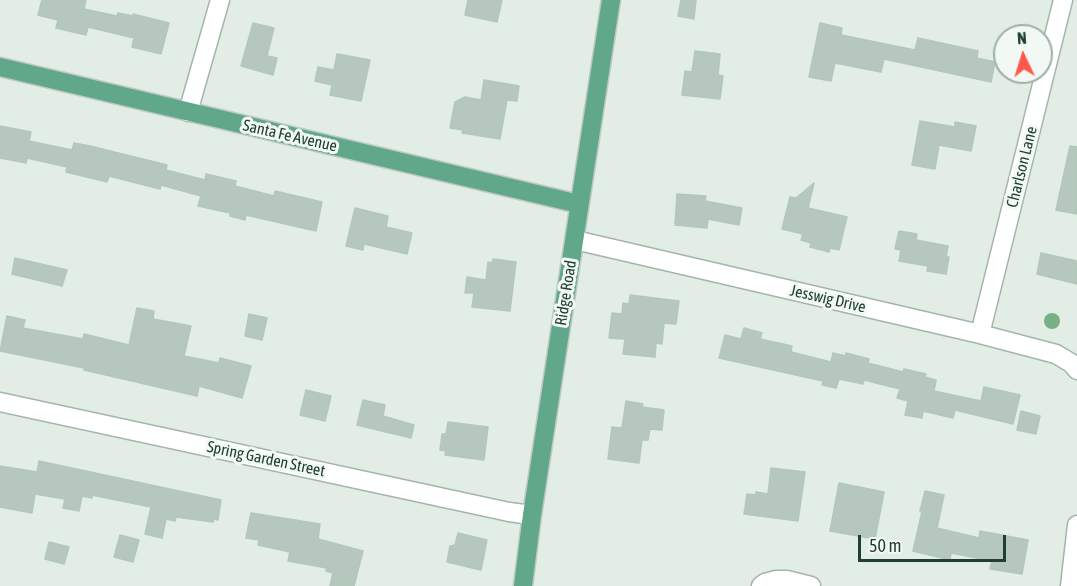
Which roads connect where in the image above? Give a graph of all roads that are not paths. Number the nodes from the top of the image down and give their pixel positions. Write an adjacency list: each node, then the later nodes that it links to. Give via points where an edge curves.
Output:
1 (220, 0): 5 (street)
2 (610, 0): 6 (main road, Ridge Road)
3 (1063, 0): 8 (street, Charlson Lane)
4 (0, 67): 5 (main road, Santa Fe Avenue)
5 (188, 112): 6 (main road, Santa Fe Avenue)
6 (579, 204): 7 (main road, Ridge Road)
7 (574, 240): 8 (street, Jesswig Drive); 11 (main road, Ridge Road)
8 (980, 334): 9 (street, Jesswig Drive, via 1056,354)
9 (1077, 370)
10 (0, 402): 11 (street, Spring Garden Street)
11 (532, 515): 13 (main road, Ridge Road)
12 (1077, 525): 16 (street)
13 (523, 586)
14 (761, 586): 15 (street, via 776,580)
15 (811, 586)
16 (1070, 586)

